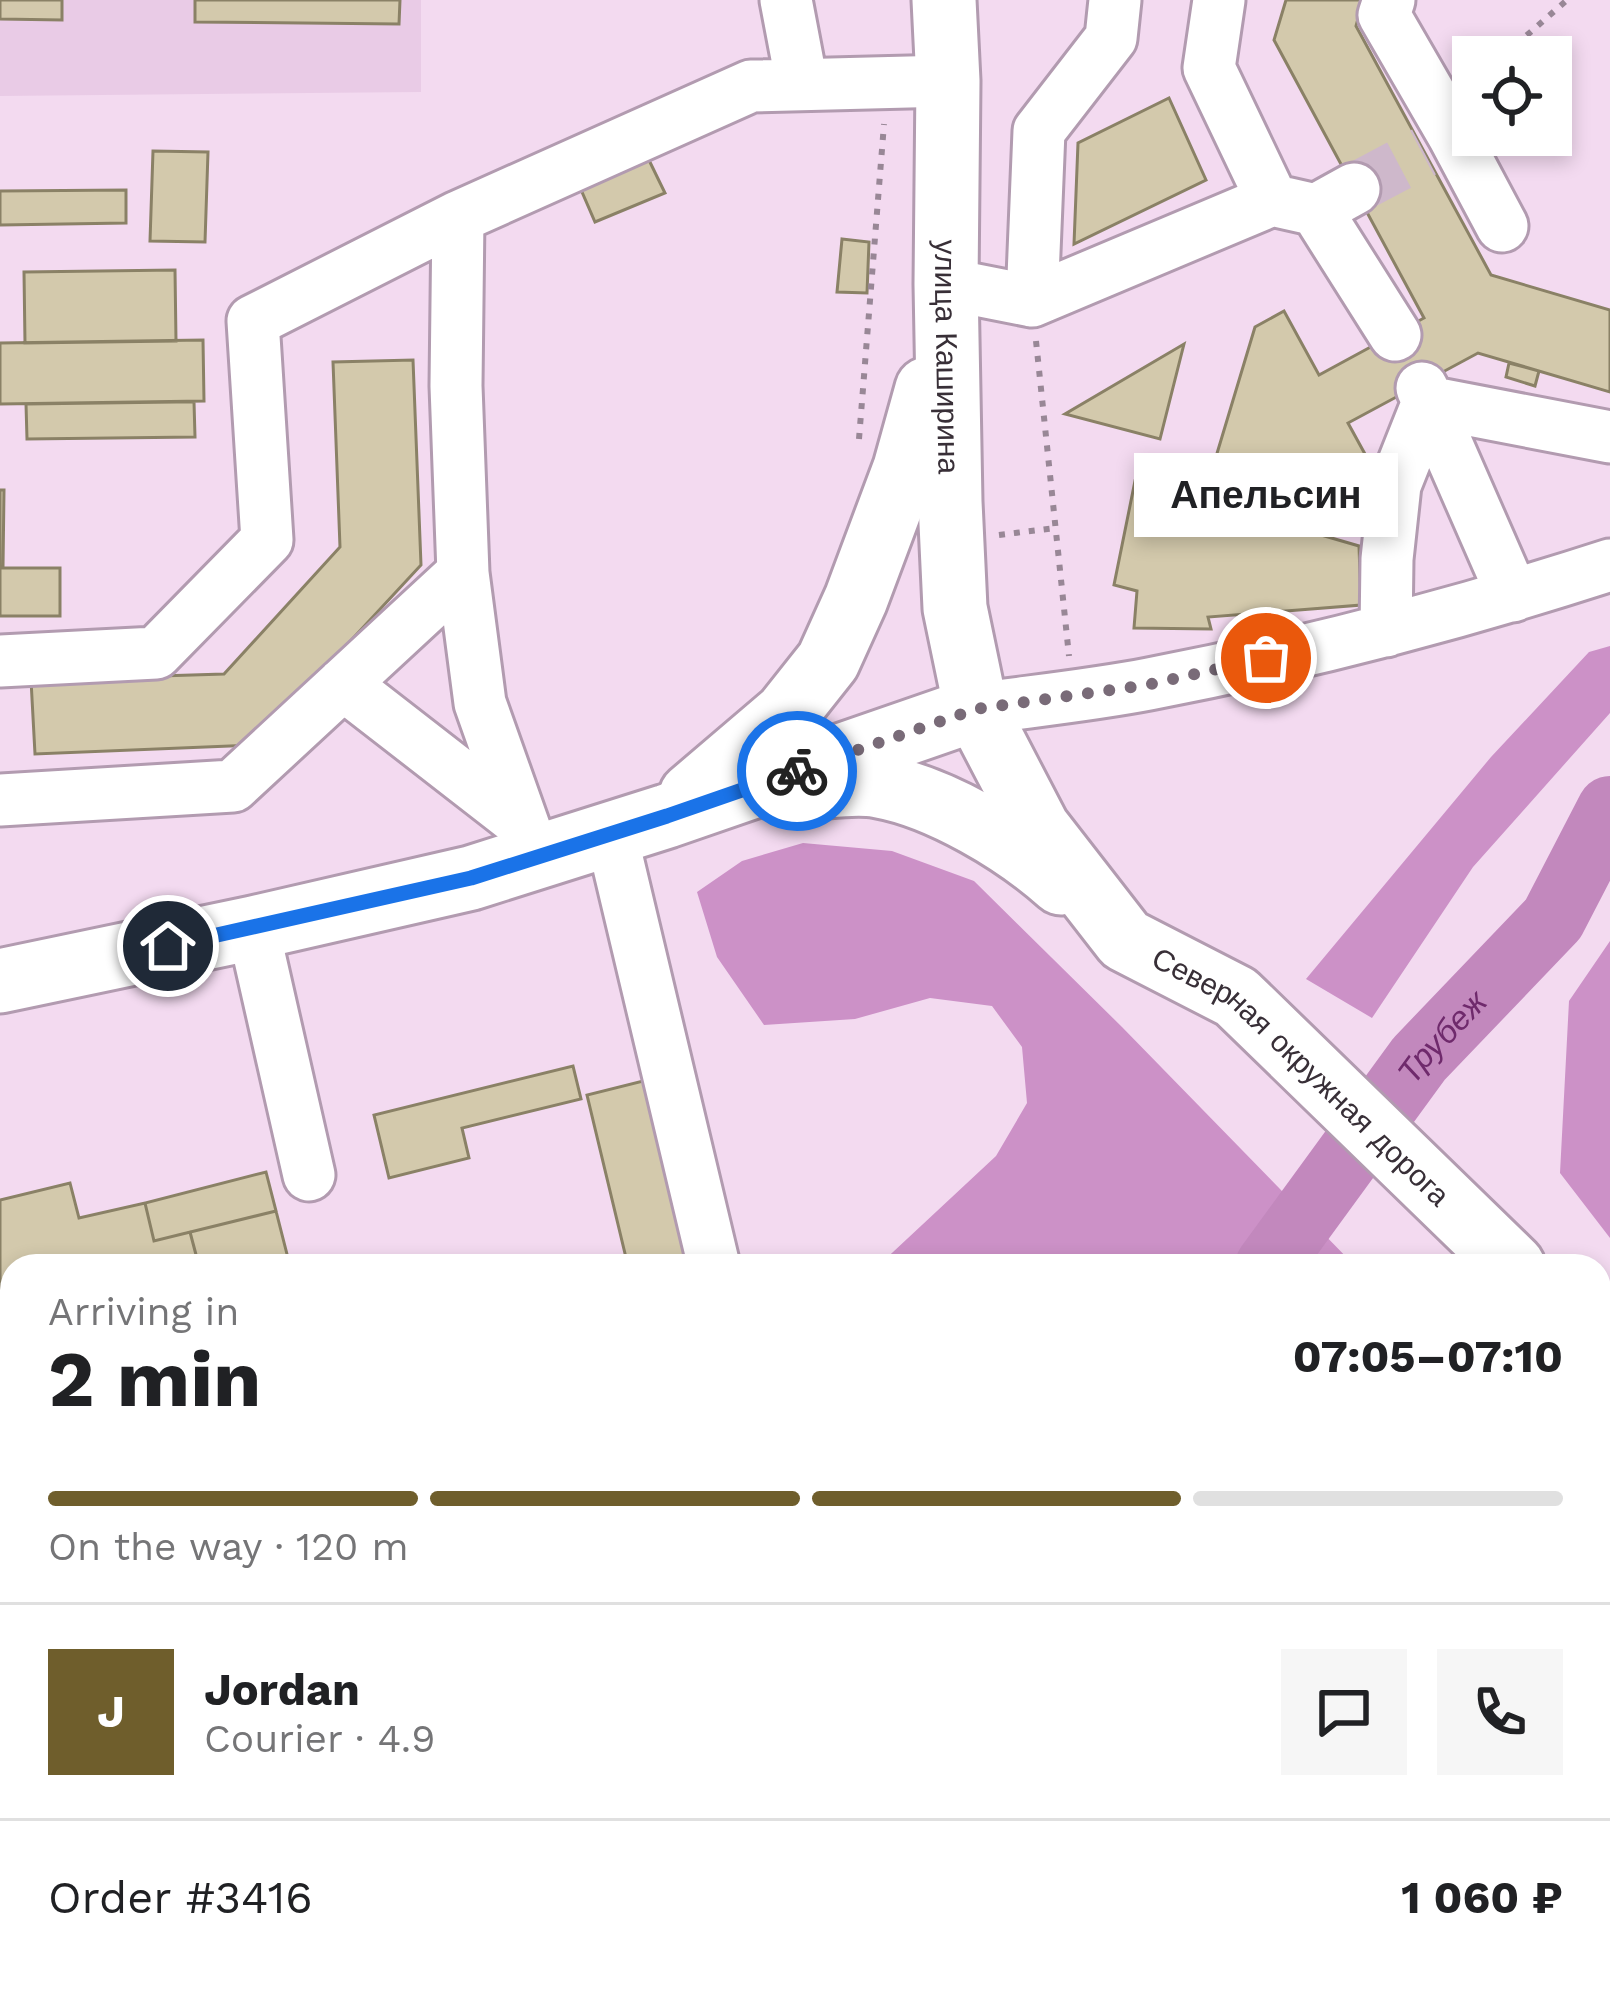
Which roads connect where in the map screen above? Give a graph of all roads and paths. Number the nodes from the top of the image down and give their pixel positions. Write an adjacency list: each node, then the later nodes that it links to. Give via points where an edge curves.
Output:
1 (786, 0): 9 (street)
2 (944, 0): 8 (main road, улица Каширина)
3 (1115, 0): 13 (street, via 1111,38 1039,131)
4 (1219, 0): 10 (street, via 1209,68)
5 (1389, 0): 12 (street, via 1384,16 1439,144)
6 (1567, 0): 7 (path)
7 (1526, 36)
8 (918, 82): 9 (street); 14 (main road, улица Каширина); 18 (path)
9 (802, 84): 11 (street, via 751,86)
10 (1314, 200): 13 (street); 15 (street)
11 (458, 217): 20 (street); 23 (street, via 254,321 267,540 156,652)
12 (1502, 226)
13 (1032, 301): 14 (street); 25 (path)
14 (946, 304): 26 (main road, улица Каширина, via 955,608); 29 (main road, via 905,468 828,661 786,714)
15 (1395, 334)
16 (1424, 393): 17 (street); 21 (street); 22 (street, via 1395,485)
17 (1610, 437)
18 (857, 459)
19 (1610, 565): 21 (street)
20 (463, 573): 24 (street); 30 (street, via 480,703)
21 (1513, 596): 22 (street)
22 (1386, 631): 25 (street)
23 (0, 661)
24 (343, 684): 28 (street, via 232,786); 30 (street)
25 (1073, 695): 26 (street)
26 (976, 709): 27 (main road); 32 (main road, Северная окружная дорога, via 1038,828)
27 (741, 791): 29 (main road); 32 (main road, via 875,784 930,800 1029,854)
28 (0, 800)
29 (639, 825): 30 (main road); 35 (street)
30 (528, 840): 31 (main road, via 471,878)
31 (253, 928): 33 (main road); 34 (street)
32 (1125, 940): 36 (main road, Северная окружная дорога, via 1236,997)
33 (0, 981)
34 (309, 1175)
35 (712, 1254)
36 (1500, 1254)

